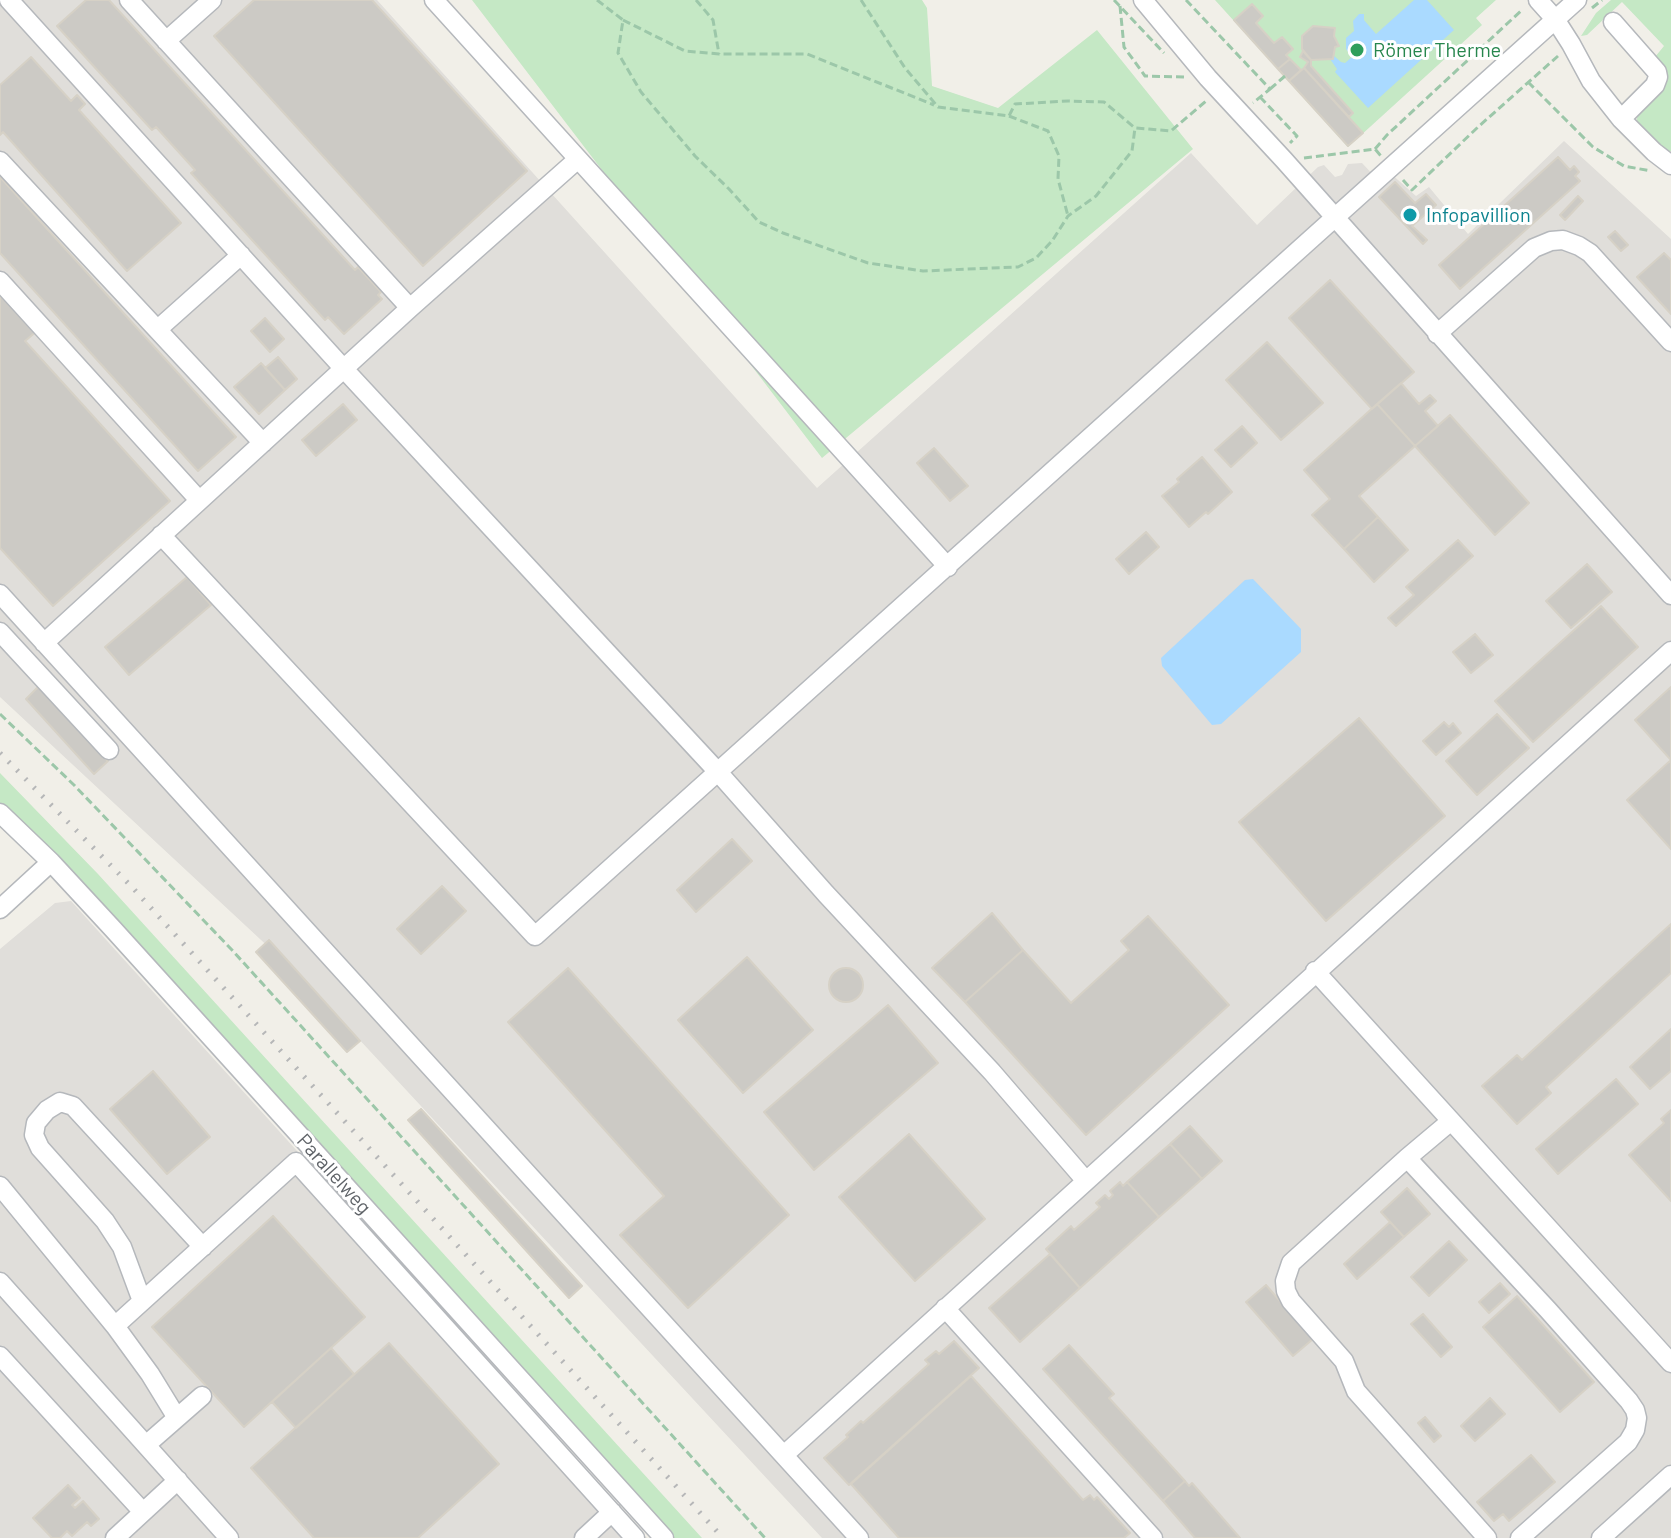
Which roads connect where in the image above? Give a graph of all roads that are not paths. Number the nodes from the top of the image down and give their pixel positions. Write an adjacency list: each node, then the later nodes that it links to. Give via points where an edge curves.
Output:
1 (9, 0): 16 (street)
2 (129, 0): 10 (street)
3 (212, 0): 10 (street)
4 (434, 0): 12 (street)
5 (1143, 0): 15 (street, via 1219,89 1289,159)
6 (1530, 5): 8 (street)
7 (1582, 6): 8 (street)
8 (1555, 19): 11 (street, via 1591,81); 15 (street)
9 (1613, 22): 11 (street, via 1658,77)
10 (166, 41): 18 (street)
11 (1621, 119): 14 (street)
12 (578, 159): 18 (street); 26 (street)
13 (0, 161): 19 (street)
14 (1668, 168)
15 (1335, 218): 20 (street); 26 (street)
16 (241, 255): 19 (street); 22 (street)
17 (0, 281): 24 (street)
18 (410, 308): 22 (street)
19 (158, 329): 23 (street)
20 (1437, 334): 21 (street, via 1534,248 1563,240 1590,253); 28 (street)
21 (1671, 342)
22 (344, 369): 23 (street); 35 (street)
23 (263, 443): 24 (street)
24 (199, 500): 25 (street)
25 (161, 535): 30 (street); 35 (street, via 535,936)
26 (948, 567): 35 (street)
27 (0, 594): 30 (street)
28 (1671, 595)
29 (0, 632): 31 (street)
30 (39, 637): 31 (street); 54 (street)
31 (15, 648): 33 (street); 34 (street)
32 (1671, 651): 39 (street)
33 (0, 662)
34 (109, 750)
35 (718, 772): 42 (street)
36 (0, 813): 37 (street, Parallelweg)
37 (51, 862): 38 (street); 63 (street, Parallelweg)
38 (4, 898)
39 (1315, 971): 40 (street); 42 (street)
40 (1451, 1121): 41 (street); 50 (street)
41 (1407, 1158): 66 (street, via 1291,1263 1286,1291 1344,1361 1356,1391); 67 (street, via 1635,1410 1635,1430 1628,1442)
42 (1086, 1181): 47 (street)
43 (0, 1186): 48 (street)
44 (203, 1247): 46 (street); 46 (street, via 73,1106 60,1102 47,1110 36,1123 40,1148 105,1221 122,1247); 58 (street, via 296,1162)
45 (0, 1282): 53 (street)
46 (142, 1301): 48 (street)
47 (945, 1308): 54 (street); 65 (street)
48 (115, 1326): 52 (street)
49 (0, 1356): 57 (street)
50 (1671, 1363)
51 (202, 1396): 52 (street)
52 (177, 1418): 53 (street)
53 (146, 1445): 56 (street)
54 (784, 1455): 64 (street)
55 (1671, 1475): 68 (street)
56 (178, 1480): 57 (street); 60 (street)
57 (143, 1512): 59 (street)
58 (612, 1512): 61 (street); 62 (street)
59 (115, 1538)
60 (229, 1538)
61 (584, 1538)
62 (635, 1538)
63 (664, 1538)
64 (859, 1538)
65 (1153, 1538)
66 (1487, 1538)
67 (1520, 1538)
68 (1601, 1538)

